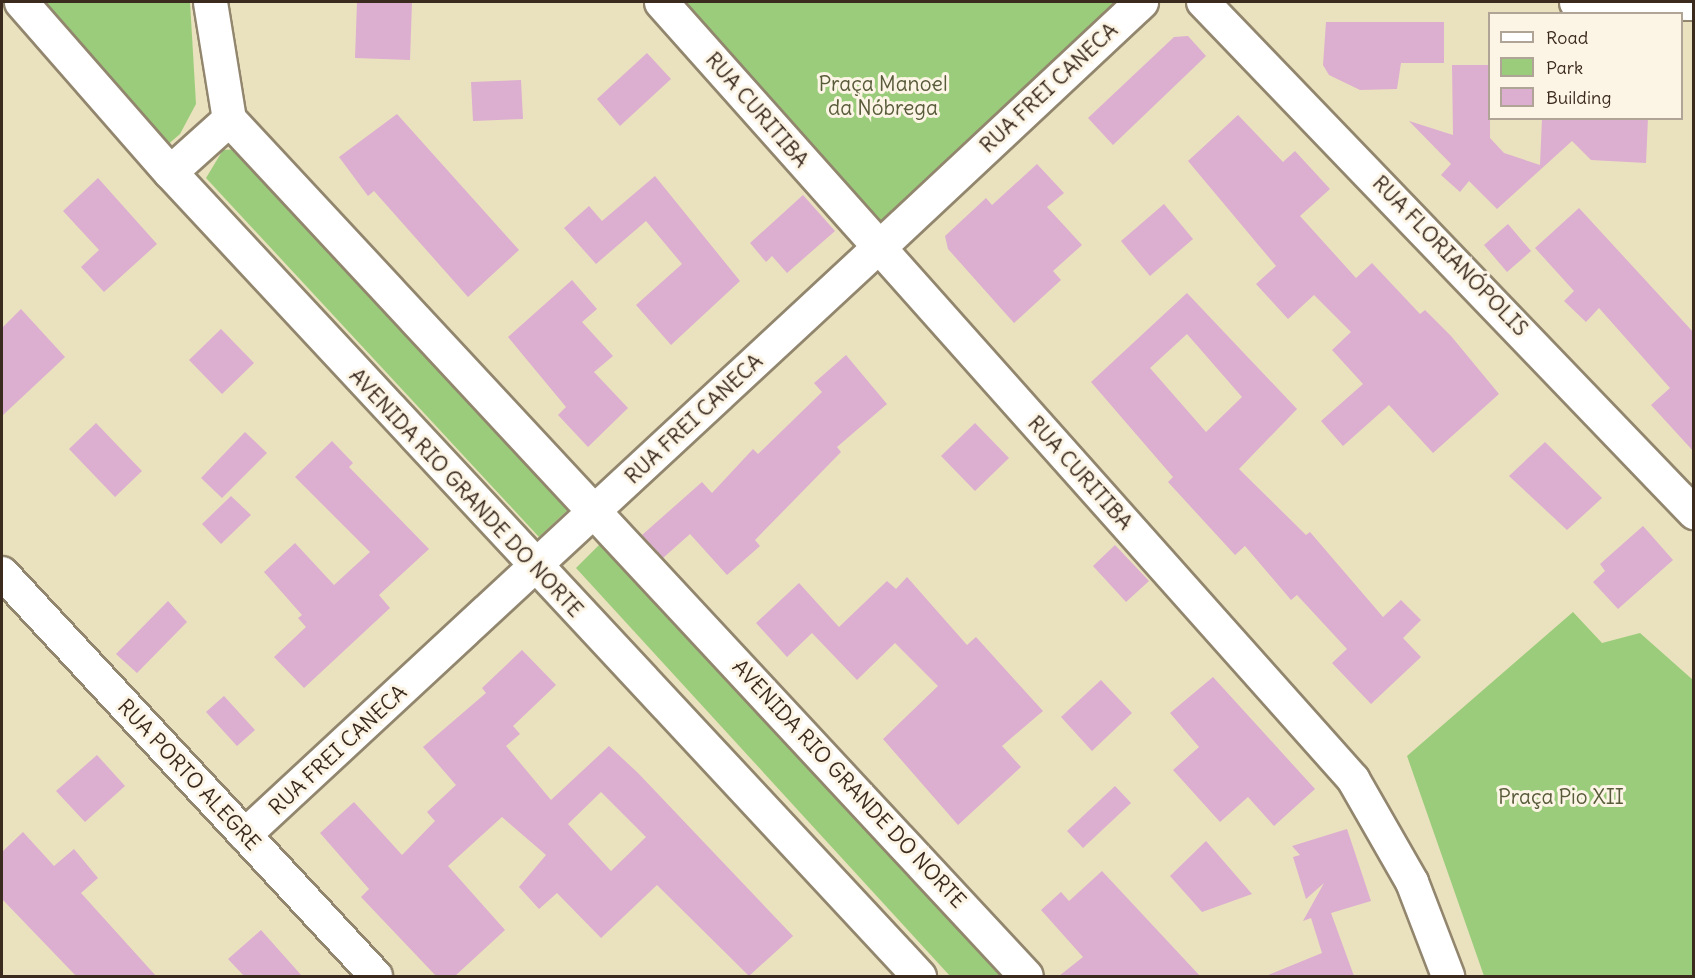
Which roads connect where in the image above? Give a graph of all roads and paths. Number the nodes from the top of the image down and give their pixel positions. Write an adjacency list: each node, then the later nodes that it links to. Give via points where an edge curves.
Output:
1 (21, 2): 10 (main road, AVENIDA RIO GRANDE DO NORTE)
2 (210, 2): 9 (main road)
3 (661, 2): 11 (main road, RUA CURITIBA)
4 (1141, 2): 11 (main road, RUA FREI CANECA)
5 (1203, 2): 13 (street, RUA FLORIANÓPOLIS)
6 (1576, 2): 7 (main road)
7 (1593, 2): 8 (main road)
8 (1694, 3)
9 (229, 119): 10 (main road); 12 (main road, AVENIDA RIO GRANDE DO NORTE)
10 (170, 172): 14 (main road, AVENIDA RIO GRANDE DO NORTE)
11 (879, 248): 12 (street, RUA FREI CANECA); 20 (street, RUA CURITIBA, via 1353,779 1412,882)
12 (596, 509): 14 (street, RUA FREI CANECA); 19 (main road, AVENIDA RIO GRANDE DO NORTE)
13 (1694, 513)
14 (535, 568): 16 (street, RUA FREI CANECA); 18 (main road, AVENIDA RIO GRANDE DO NORTE)
15 (2, 573): 16 (street, RUA PORTO ALEGRE)
16 (245, 835): 17 (street, RUA PORTO ALEGRE)
17 (376, 976)
18 (919, 976)
19 (1026, 976)
20 (1448, 976)

